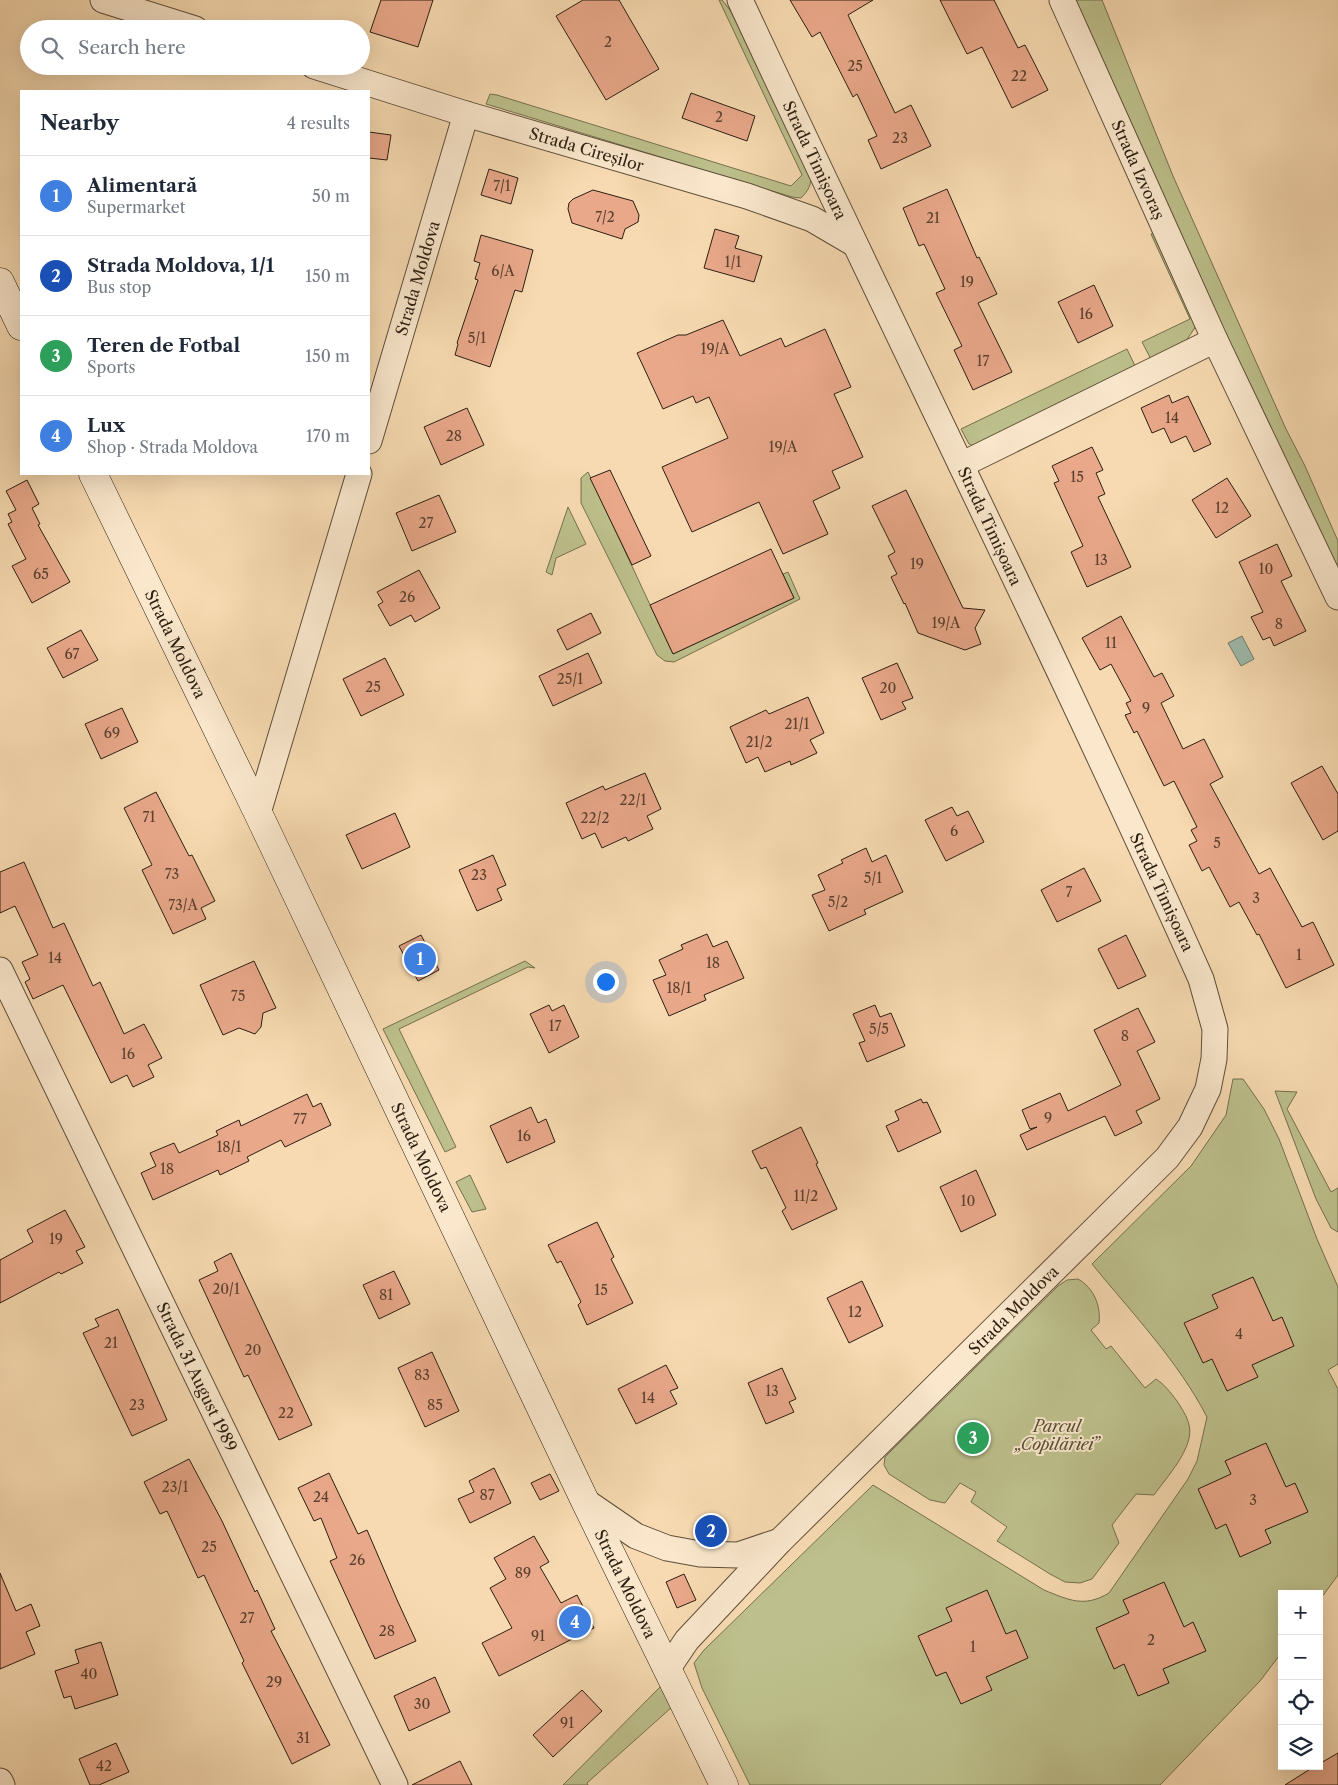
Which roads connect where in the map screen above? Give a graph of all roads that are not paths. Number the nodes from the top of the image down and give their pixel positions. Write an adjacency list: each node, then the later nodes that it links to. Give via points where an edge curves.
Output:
1 (103, 0): 4 (street)
2 (740, 0): 7 (street, Strada Timișoara)
3 (1062, 0): 10 (street, Strada Izvoraș)
4 (166, 20)
5 (342, 75): 6 (street, Strada Cireșilor)
6 (466, 114): 7 (street, Strada Cireșilor, via 747,196 812,219); 11 (street, Strada Moldova)
7 (853, 242): 12 (street, Strada Timișoara)
8 (0, 282): 9 (street)
9 (20, 324)
10 (1215, 340): 12 (street); 15 (street, Strada Izvoraș)
11 (370, 438)
12 (961, 465): 18 (street, Strada Timișoara, via 1201,979 1215,1029)
13 (93, 475): 16 (street, Strada Moldova)
14 (359, 475): 16 (street)
15 (1338, 597)
16 (258, 814): 19 (street, Strada Moldova)
17 (0, 970): 24 (street, Strada 31 August 1989)
18 (1214, 1059): 20 (street, Strada Moldova, via 1208,1089 1190,1126 1167,1158)
19 (584, 1501): 20 (street, Strada Moldova, via 636,1536 667,1548 700,1554 738,1555); 21 (street, Strada Moldova)
20 (780, 1541): 21 (street, Strada Moldova, via 687,1640)
21 (668, 1668): 25 (street, Strada Moldova)
22 (0, 1781): 23 (street)
23 (2, 1785)
24 (395, 1785)
25 (724, 1785)

